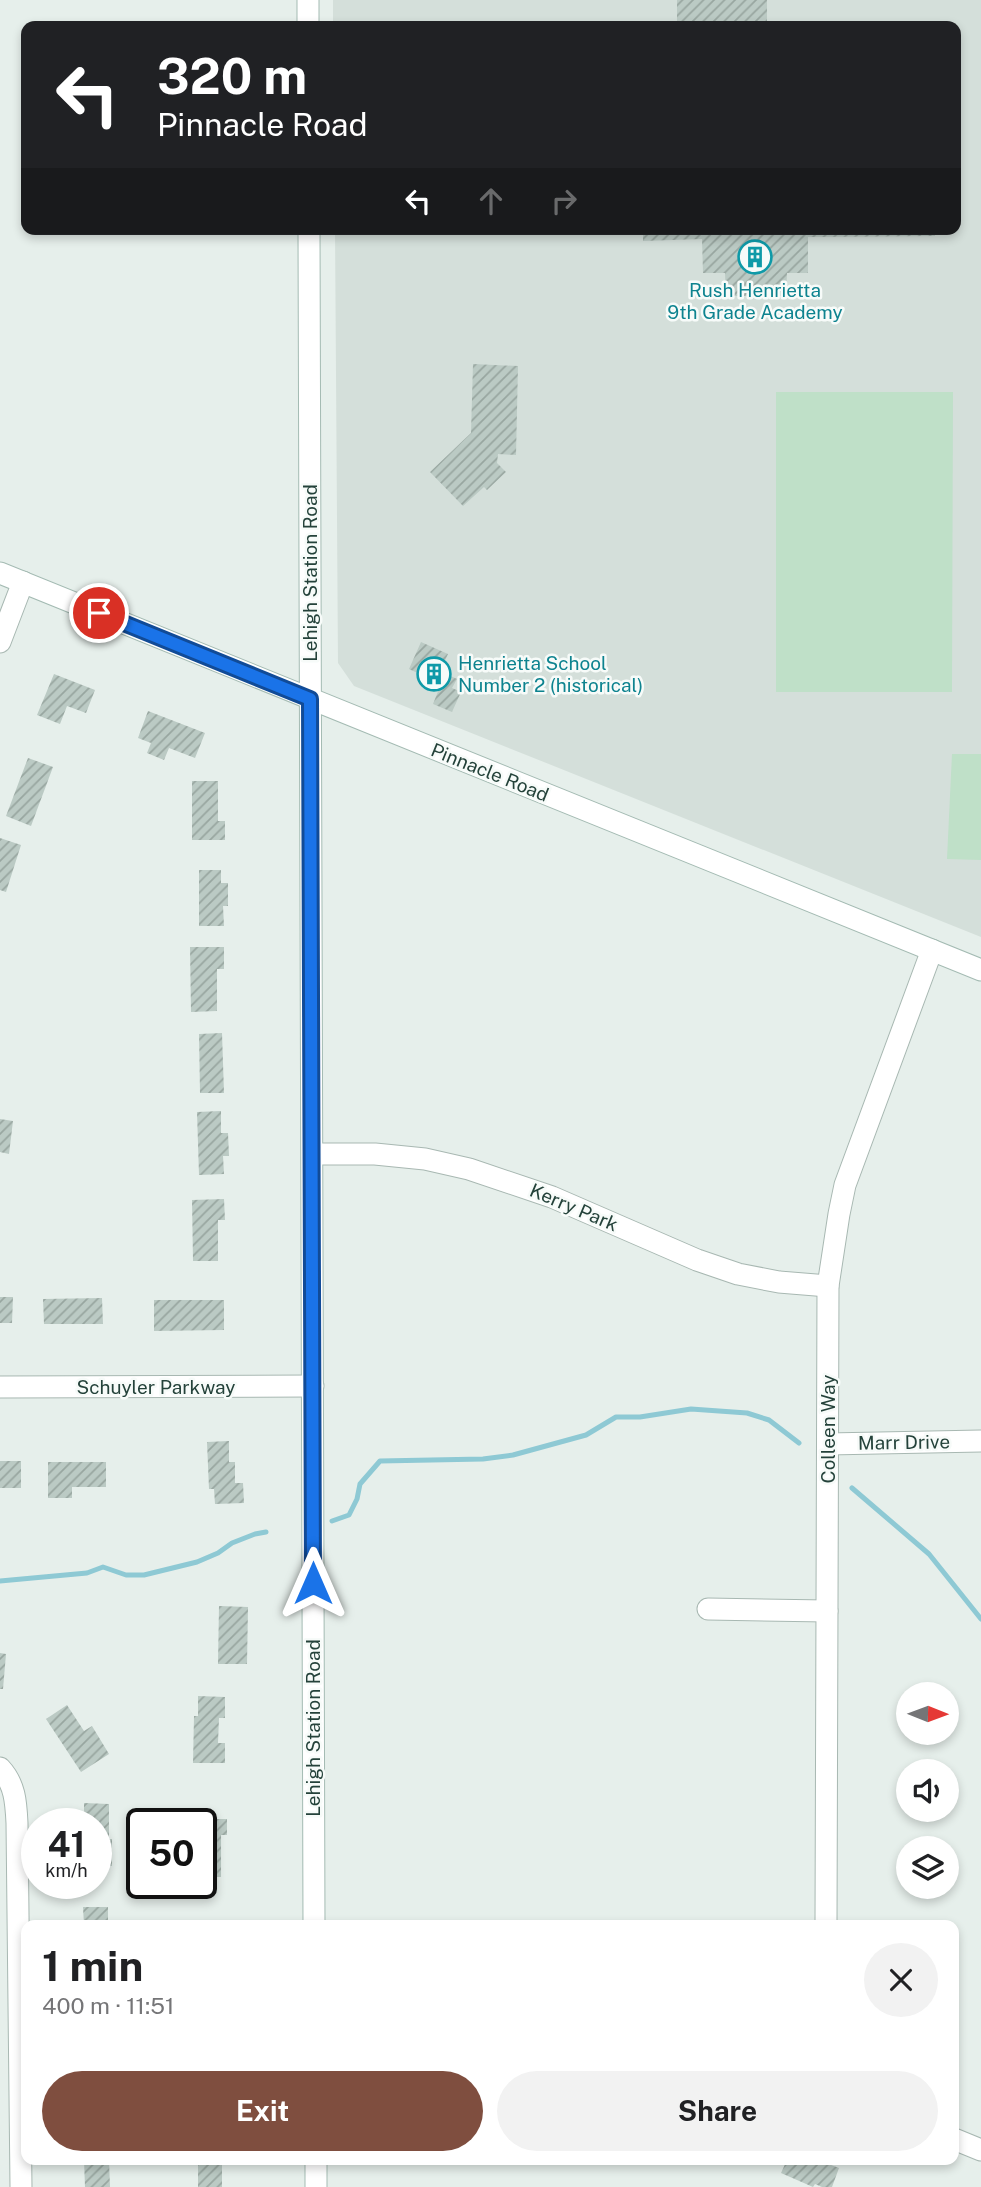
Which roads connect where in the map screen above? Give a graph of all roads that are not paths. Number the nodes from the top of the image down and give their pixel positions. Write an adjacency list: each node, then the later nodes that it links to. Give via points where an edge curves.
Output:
1 (308, 0): 2 (street)
2 (309, 21)
3 (309, 235): 7 (street, Lehigh Station Road)
4 (0, 573): 5 (street, Pinnacle Road)
5 (23, 582): 6 (street); 7 (street, Pinnacle Road)
6 (0, 642)
7 (310, 699): 8 (street, Pinnacle Road); 10 (street, Lehigh Station Road)
8 (932, 950): 9 (street, Pinnacle Road); 11 (street, Colleen Way, via 845,1185)
9 (981, 970)
10 (313, 1154): 11 (street, Kerry Park, via 375,1154 469,1169 552,1197 738,1274); 12 (street, Lehigh Station Road)
11 (828, 1286): 15 (street, Colleen Way)
12 (313, 1386): 13 (street, Schuyler Parkway); 19 (street, Lehigh Station Road)
13 (0, 1387)
14 (981, 1441): 15 (street, Marr Drive)
15 (828, 1444): 17 (street, Colleen Way)
16 (708, 1609): 17 (street)
17 (827, 1611): 20 (street, Colleen Way)
18 (0, 1769): 24 (street, via 16,1797)
19 (314, 1920)
20 (826, 1920)
21 (959, 2141): 22 (street)
22 (981, 2150)
23 (316, 2165): 25 (street)
24 (21, 2187)
25 (316, 2187)

